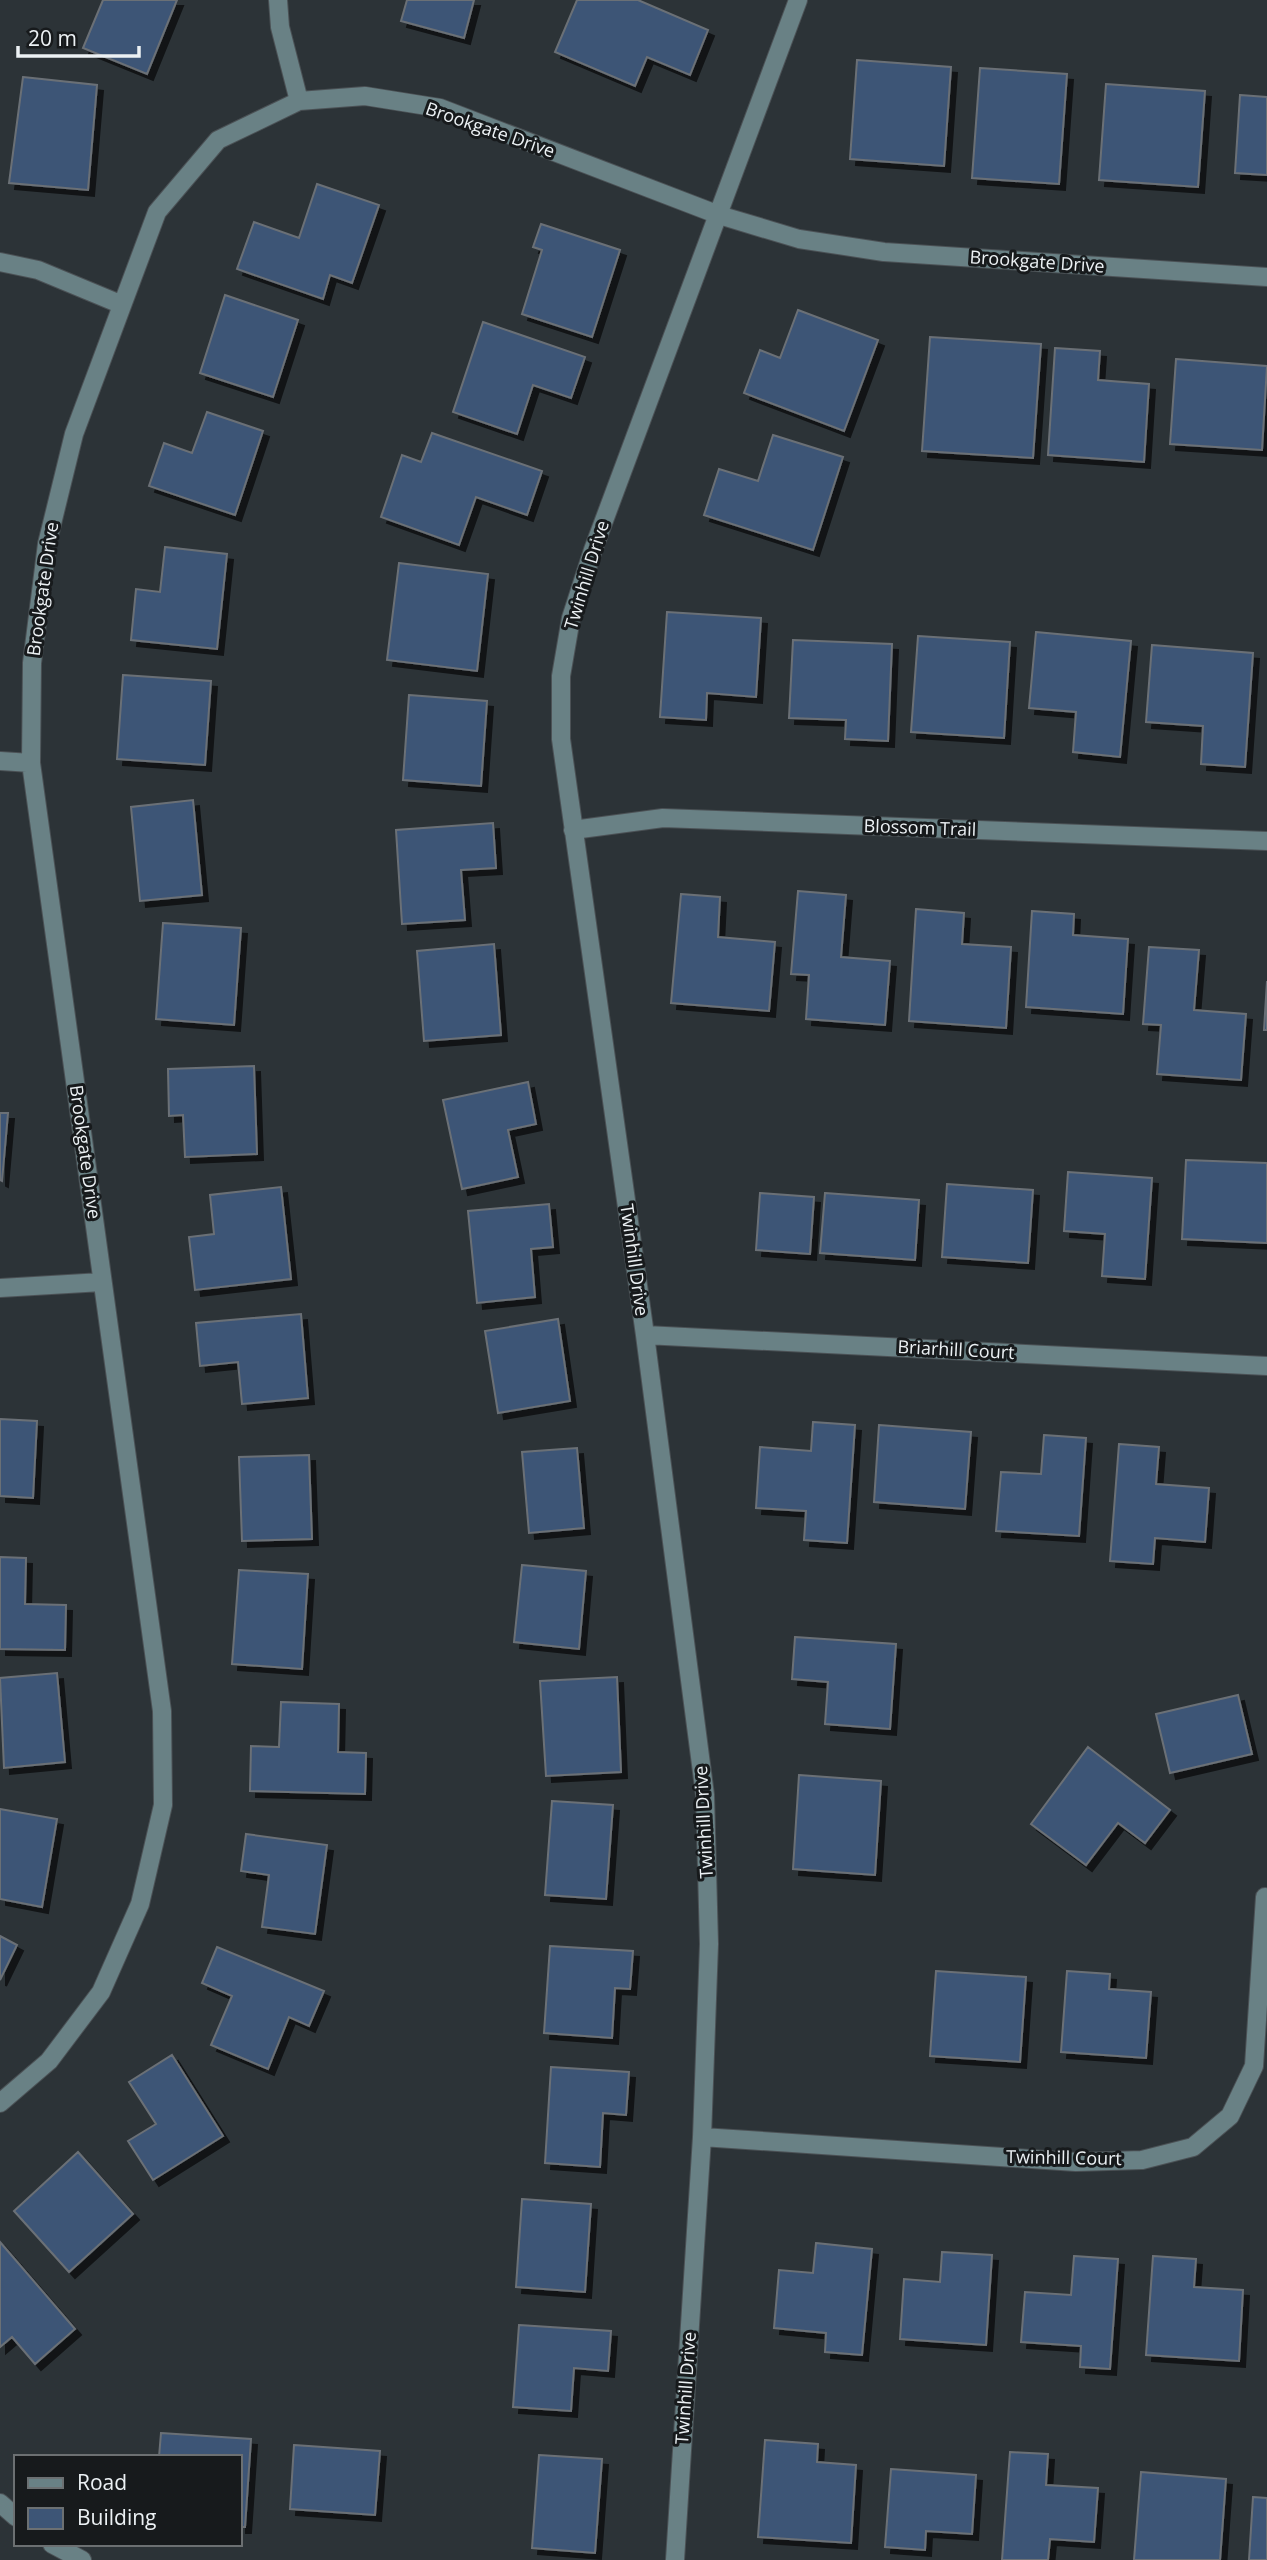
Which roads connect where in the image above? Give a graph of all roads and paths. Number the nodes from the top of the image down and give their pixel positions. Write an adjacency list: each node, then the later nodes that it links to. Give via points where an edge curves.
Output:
1 (278, 0): 3 (street, via 280,27)
2 (798, 0): 4 (street, Twinhill Drive)
3 (299, 101): 4 (street, Brookgate Drive, via 365,96 440,108); 7 (street, Brookgate Drive, via 218,140 157,212)
4 (719, 215): 6 (street, Brookgate Drive, via 799,239 884,252); 10 (street, Twinhill Drive, via 570,618 561,676 561,739)
5 (0, 262): 7 (street, via 38,270)
6 (1267, 278)
7 (120, 304): 9 (street, Brookgate Drive, via 74,434 47,544 32,663)
8 (0, 761): 9 (street)
9 (31, 764): 12 (street, Brookgate Drive)
10 (573, 830): 11 (street, Blossom Trail, via 663,818); 14 (street, Twinhill Drive)
11 (1267, 841)
12 (102, 1282): 13 (street); 17 (street, Brookgate Drive, via 162,1712 163,1805 140,1904 102,1992 49,2061)
13 (0, 1288)
14 (645, 1335): 15 (street, Briarhill Court); 18 (street, Twinhill Drive, via 705,1795 709,1944)
15 (1267, 1366)
16 (1265, 1897): 18 (street, Twinhill Court, via 1254,2066 1230,2116 1194,2147 1142,2160 1076,2162)
17 (0, 2103)
18 (702, 2137): 23 (street, Twinhill Drive)
19 (0, 2502): 20 (street)
20 (14, 2515)
21 (56, 2546): 22 (street)
22 (82, 2560)
23 (674, 2560)

